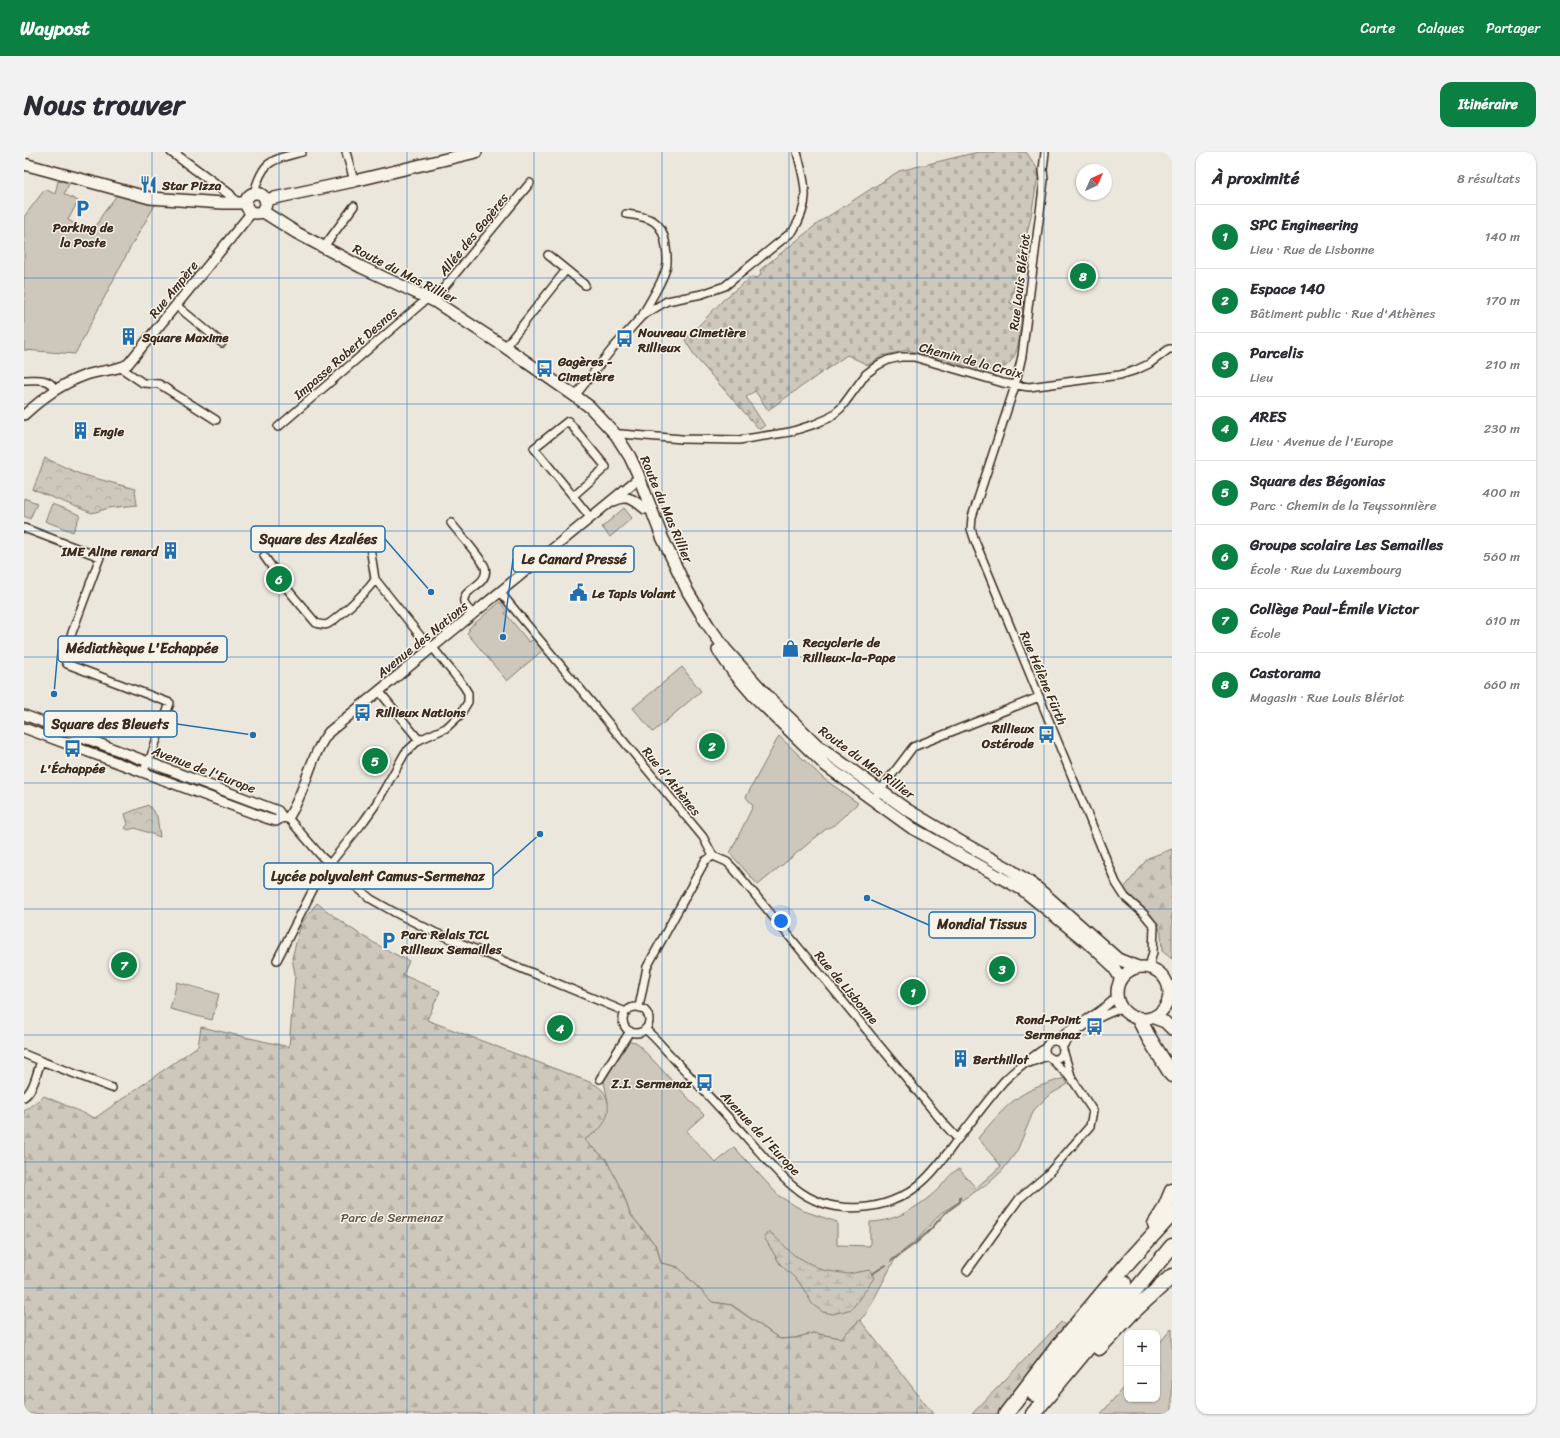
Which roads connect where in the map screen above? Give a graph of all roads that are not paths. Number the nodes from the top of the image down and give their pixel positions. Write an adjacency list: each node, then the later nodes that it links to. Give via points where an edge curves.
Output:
1 (172, 152): 14 (street)
2 (302, 152): 11 (street, via 272,160 266,165)
3 (346, 152): 9 (street)
4 (476, 152): 7 (main road)
5 (797, 152): 22 (street, via 806,190 801,218 794,231 725,286 667,301)
6 (1045, 152): 28 (street, Rue Louis Blériot, via 1042,170 1044,180 1022,356)
7 (452, 155): 9 (main road)
8 (24, 164): 14 (main road, via 150,198)
9 (354, 181): 12 (main road)
10 (530, 183): 20 (street, Allée des Gagères, via 437,296)
11 (254, 193): 12 (main road, via 260,194); 14 (main road, via 248,197)
12 (265, 200): 14 (main road, via 265,206)
13 (354, 206): 16 (street)
14 (249, 207): 16 (main road, Route du Mas Rillier); 21 (street, Rue Ampère)
15 (626, 214): 22 (street, via 654,221 665,237 667,268)
16 (323, 248): 20 (main road, Route du Mas Rillier)
17 (548, 255): 18 (street)
18 (566, 270): 19 (street); 24 (street)
19 (585, 285)
20 (431, 299): 24 (main road, Route du Mas Rillier); 33 (street, Impasse Robert Desnos)
21 (177, 306): 23 (street); 26 (street, Rue Ampère, via 131,362)
22 (642, 316): 30 (street, via 620,339)
23 (222, 343)
24 (505, 347): 30 (main road, Route du Mas Rillier)
25 (1172, 350): 28 (street, Chemin de la Croix, via 1169,349 1149,364 1120,375 1029,388)
26 (121, 368): 29 (street, Rue Ampère, via 88,374); 32 (street, via 143,383 159,384)
27 (24, 380): 29 (street, via 52,383)
28 (1015, 386): 34 (street, Chemin de la Croix, via 914,357 901,357 888,360 866,374 841,408 829,418 790,432 739,440 621,434); 49 (street, Rue Hélène Fürth, via 972,517 971,529)
29 (55, 389): 31 (street, Rue Ampère)
30 (575, 396): 34 (main road, Route du Mas Rillier, via 600,416)
31 (24, 415)
32 (216, 420)
33 (278, 427)
34 (619, 439): 35 (main road, Route du Mas Rillier)
35 (637, 479): 37 (street, Avenue des Nations); 38 (main road, Route du Mas Rillier); 55 (main road, Route du Mas Rillier, via 688,592 726,650 770,699 817,745)
36 (573, 496): 36 (street, via 534,448 568,421 606,467); 39 (street)
37 (606, 506): 38 (street, Avenue des Nations, via 626,497); 39 (street, Avenue des Nations)
38 (645, 509): 56 (main road, Route du Mas Rillier, via 695,616 734,673 806,748)
39 (590, 518): 45 (street, Avenue des Nations)
40 (451, 523): 46 (street, via 485,566 485,577 464,600)
41 (24, 528): 53 (street, via 100,557 63,657 67,664 170,703)
42 (370, 547): 44 (street)
43 (264, 556): 44 (street, via 289,591 316,623 322,625 328,624 353,604)
44 (375, 579): 47 (street)
45 (500, 592): 46 (street, Avenue des Nations); 58 (street, Rue d'Athènes, via 703,837)
46 (473, 614): 47 (street, Avenue des Nations)
47 (433, 648): 48 (street, Avenue des Nations); 52 (street, via 463,685 468,693 468,702 446,728)
48 (379, 691): 52 (street); 57 (street, Avenue des Nations, via 339,723 320,743 296,807)
49 (1039, 697): 55 (street, via 913,747); 62 (street, Rue Hélène Fürth, via 1116,883 1125,897 1154,926 1153,952)
50 (24, 715): 53 (street, Avenue de l'Europe)
51 (24, 728): 54 (street, Avenue de l'Europe)
52 (419, 740): 59 (street, via 405,754 376,804)
53 (147, 762): 54 (street); 57 (street, Avenue de l'Europe, via 278,811)
54 (143, 772): 57 (street, Avenue de l'Europe, via 266,818 276,821)
55 (880, 790): 56 (street); 61 (main road, Route du Mas Rillier, via 1030,883 1118,959)
56 (873, 800): 63 (main road, Route du Mas Rillier, via 912,828 1022,890 1093,948 1113,966)
57 (285, 818): 59 (street, Avenue de l'Europe)
58 (713, 856): 66 (street, via 705,861 647,967); 86 (street, Rue de Lisbonne, via 727,862 733,868)
59 (329, 864): 60 (street, via 325,866); 68 (street, Avenue de l'Europe, via 371,899 408,920)
60 (277, 960)
61 (1138, 967): 62 (main road); 63 (main road)
62 (1149, 967): 64 (main road, via 1161,974)
63 (1121, 979): 65 (main road)
64 (1170, 985): 69 (main road, via 1166,1008)
65 (1117, 996): 67 (main road); 74 (street, via 1110,1004)
66 (639, 1007): 68 (street); 71 (street, via 649,1016)
67 (1122, 1008): 70 (main road, via 1132,1017); 76 (street, via 1091,1022 1069,1038)
68 (626, 1012): 73 (street, via 624,1025)
69 (1154, 1018): 70 (main road); 72 (main road)
70 (1139, 1019): 81 (highway)
71 (645, 1029): 73 (street, via 638,1033); 86 (street, Avenue de l'Europe, via 779,1173 811,1198 836,1206 854,1208 874,1206 896,1199 931,1174)
72 (1172, 1029)
73 (630, 1031): 82 (street)
74 (1055, 1041): 75 (street, via 1048,1043); 76 (street, via 1060,1043)
75 (1045, 1048): 78 (street); 80 (street, Avenue de l'Europe)
76 (1062, 1049): 78 (street, via 1060,1056 1055,1059); 83 (street)
77 (24, 1054): 79 (street)
78 (1049, 1057): 80 (street, Avenue de l'Europe, via 1025,1064); 83 (street)
79 (41, 1061): 84 (street); 85 (street, via 33,1084)
80 (1015, 1071): 86 (street, Avenue de l'Europe, via 1003,1082)
81 (1172, 1075)
82 (600, 1079)
83 (1072, 1079): 92 (street, via 1093,1110 1090,1126 1047,1175 1019,1199)
84 (112, 1088)
85 (24, 1097)
86 (958, 1139)
87 (1172, 1190): 91 (highway, via 1164,1210)
88 (1172, 1214): 91 (highway)
89 (1172, 1226): 96 (highway)
90 (1172, 1246): 94 (highway)
91 (1131, 1259): 95 (highway, via 1058,1346)
92 (967, 1271)
93 (1172, 1276): 94 (highway, via 1133,1312 1102,1346)
94 (1073, 1366): 97 (highway)
95 (1006, 1414)
96 (1017, 1414)
97 (1033, 1414)

